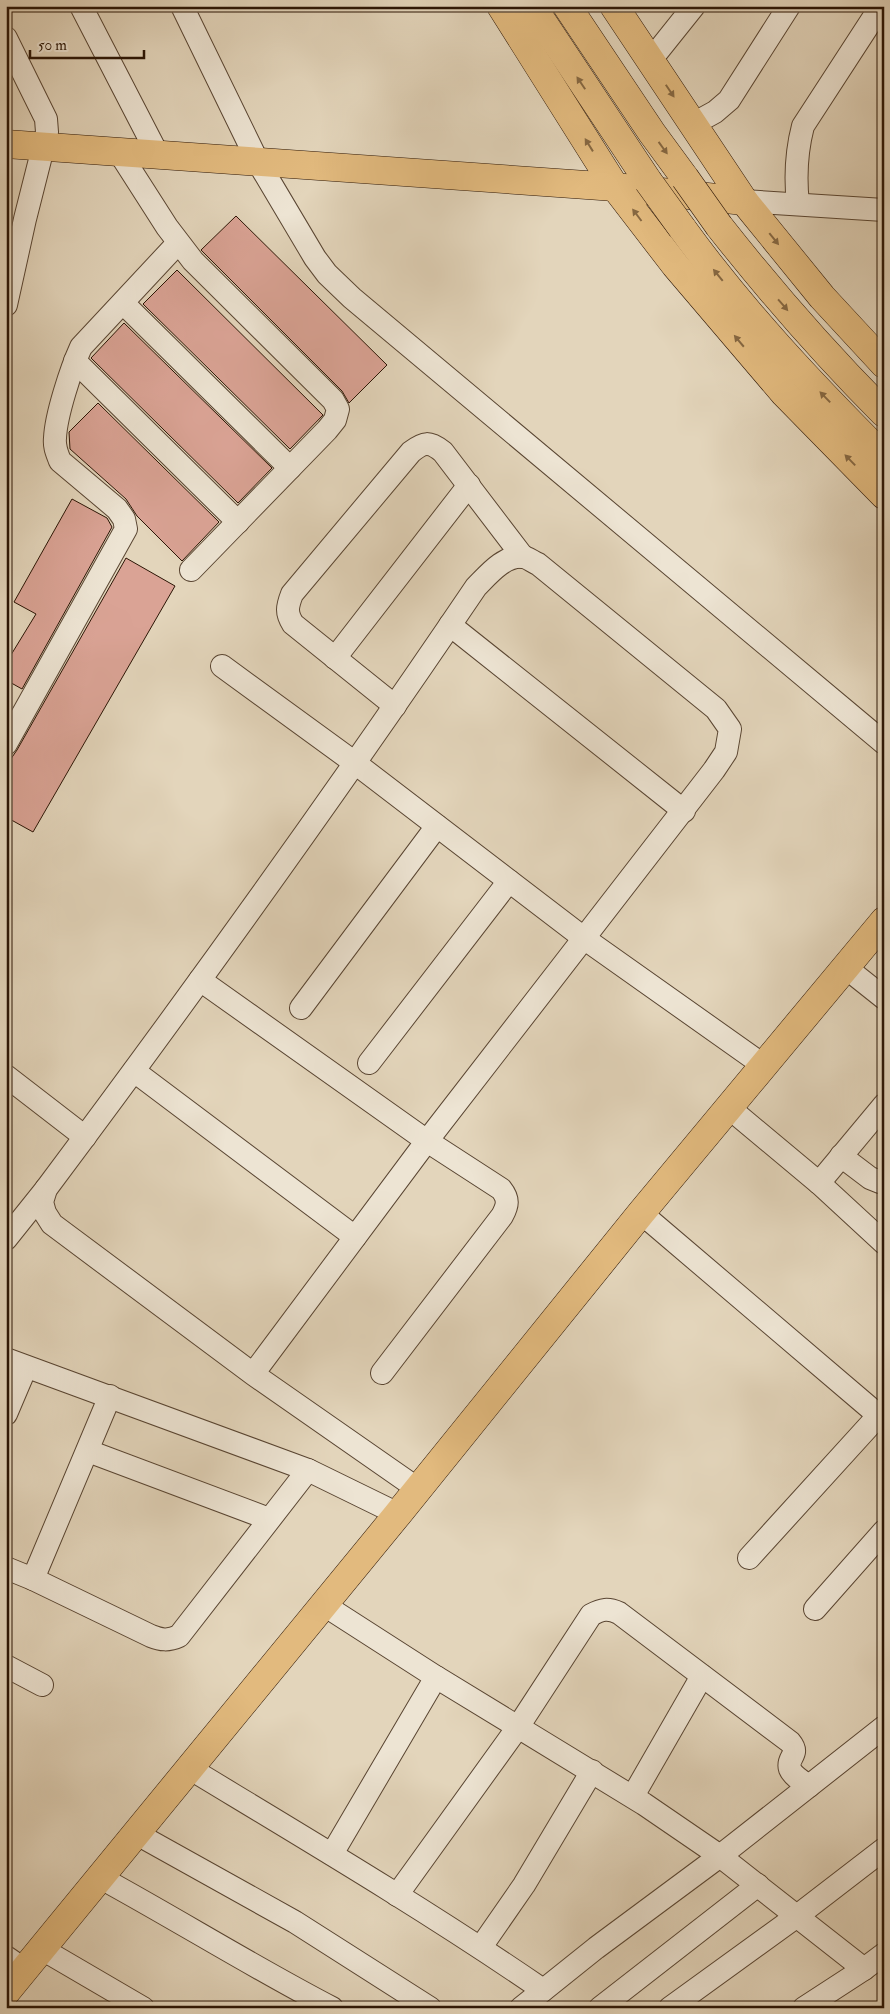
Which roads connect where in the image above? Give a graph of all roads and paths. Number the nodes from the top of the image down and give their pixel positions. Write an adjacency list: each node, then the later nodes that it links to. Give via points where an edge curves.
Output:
1 (81, 6): 16 (street)
2 (182, 6): 17 (street)
3 (501, 6): 18 (main road, one-way to 3)
4 (532, 6): 28 (main road, one-way to 4, bridge, via 807,378 704,259)
5 (567, 6): 27 (main road, one-way to 27, bridge, via 652,133 770,291)
6 (614, 6): 11 (main road)
7 (694, 6): 11 (street)
8 (789, 6): 12 (street, via 729,100)
9 (881, 6): 20 (street, via 803,126 795,175)
10 (6, 38): 14 (street, via 46,119)
11 (650, 61): 12 (main road, one-way to 12)
12 (693, 124): 19 (main road)
13 (6, 144): 14 (main road)
14 (44, 146): 15 (main road); 24 (street)
15 (118, 152): 16 (main road); 22 (street)
16 (158, 154): 17 (main road)
17 (258, 162): 18 (main road); 39 (street, via 316,258 352,298)
18 (615, 187): 19 (main road); 31 (main road, one-way to 18, via 784,393)
19 (744, 201): 20 (street); 26 (main road, one-way to 26, via 822,297)
20 (798, 204): 21 (street)
21 (884, 210)
22 (178, 243): 23 (street); 29 (street, via 193,262 333,400 338,409 335,420)
23 (123, 303): 25 (street, via 81,348); 29 (street)
24 (6, 305)
25 (75, 361): 32 (street); 40 (street, via 57,424 56,450 60,461 117,510 126,529)
26 (884, 364)
27 (884, 414)
28 (884, 457)
29 (290, 468): 32 (street)
30 (469, 485): 33 (street); 36 (street); 36 (street, via 443,452 432,444 420,445 410,452 292,594 287,607 293,624)
31 (884, 495)
32 (238, 522): 34 (street)
33 (523, 557): 35 (street, via 506,560 491,571); 42 (street, via 538,564 716,709 730,729 726,752)
34 (191, 570)
35 (450, 625): 38 (street); 42 (street)
36 (335, 658): 38 (street)
37 (222, 666): 41 (street)
38 (395, 706): 41 (street)
39 (884, 743)
40 (6, 744)
41 (355, 763): 43 (street); 48 (street)
42 (684, 810): 46 (street)
43 (437, 826): 44 (street); 50 (street)
44 (509, 881): 46 (street); 51 (street)
45 (884, 921): 47 (main road)
46 (585, 939): 52 (street); 58 (street)
47 (845, 967): 49 (street); 52 (main road)
48 (200, 980): 53 (street); 58 (street)
49 (884, 998)
50 (301, 1008)
51 (369, 1063)
52 (763, 1065): 56 (main road)
53 (134, 1071): 57 (street); 65 (street)
54 (6, 1076): 57 (street)
55 (884, 1105): 59 (street)
56 (728, 1107): 61 (street); 63 (main road)
57 (85, 1137): 62 (street)
58 (427, 1142): 65 (street); 68 (street, via 501,1189 507,1196 507,1206)
59 (841, 1156): 60 (street, via 870,1178); 61 (street)
60 (884, 1181)
61 (819, 1183): 66 (street)
62 (46, 1189): 64 (street); 69 (street, via 42,1202 52,1224)
63 (641, 1213): 72 (street); 75 (main road)
64 (10, 1228)
65 (355, 1237): 69 (street)
66 (884, 1243)
67 (16, 1363): 70 (street); 71 (street)
68 (382, 1373)
69 (253, 1374): 75 (street)
70 (110, 1396): 73 (street); 74 (street)
71 (6, 1414)
72 (881, 1417): 79 (street)
73 (88, 1451): 77 (street); 81 (street)
74 (308, 1470): 76 (street); 77 (street)
75 (418, 1489): 76 (main road)
76 (398, 1514): 82 (main road)
77 (269, 1519): 81 (street, via 179,1636 172,1640 150,1636)
78 (884, 1531): 83 (street)
79 (748, 1558)
80 (6, 1568): 81 (street)
81 (34, 1579)
82 (324, 1605): 86 (street); 90 (main road)
83 (814, 1609)
84 (6, 1666): 87 (street)
85 (702, 1676): 88 (street, via 619,1613 600,1610 591,1615); 92 (street, via 790,1742 795,1754 790,1768); 93 (street)
86 (436, 1677): 88 (street); 96 (street)
87 (42, 1685)
88 (518, 1727): 91 (street); 100 (street)
89 (884, 1727): 92 (street)
90 (189, 1768): 94 (main road); 96 (street)
91 (592, 1771): 93 (street); 102 (street, via 524,1885)
92 (809, 1786): 97 (street)
93 (633, 1796): 97 (street)
94 (137, 1834): 98 (main road); 111 (street, via 295,1922)
95 (884, 1849): 101 (street)
96 (332, 1854): 100 (street)
97 (720, 1856): 99 (street); 107 (street)
98 (101, 1878): 103 (main road); 110 (street)
99 (758, 1885): 101 (street); 113 (street)
100 (397, 1895): 102 (street)
101 (797, 1916): 106 (street); 114 (street)
102 (481, 1947): 107 (street)
103 (42, 1949): 105 (main road); 109 (street)
104 (884, 1954): 106 (street)
105 (16, 1964): 108 (main road)
106 (864, 1969): 115 (street)
107 (543, 1990): 112 (street)
108 (6, 1992)
109 (143, 2008)
110 (332, 2008)
111 (430, 2008)
112 (521, 2008)
113 (600, 2008)
114 (670, 2008)
115 (804, 2008)

